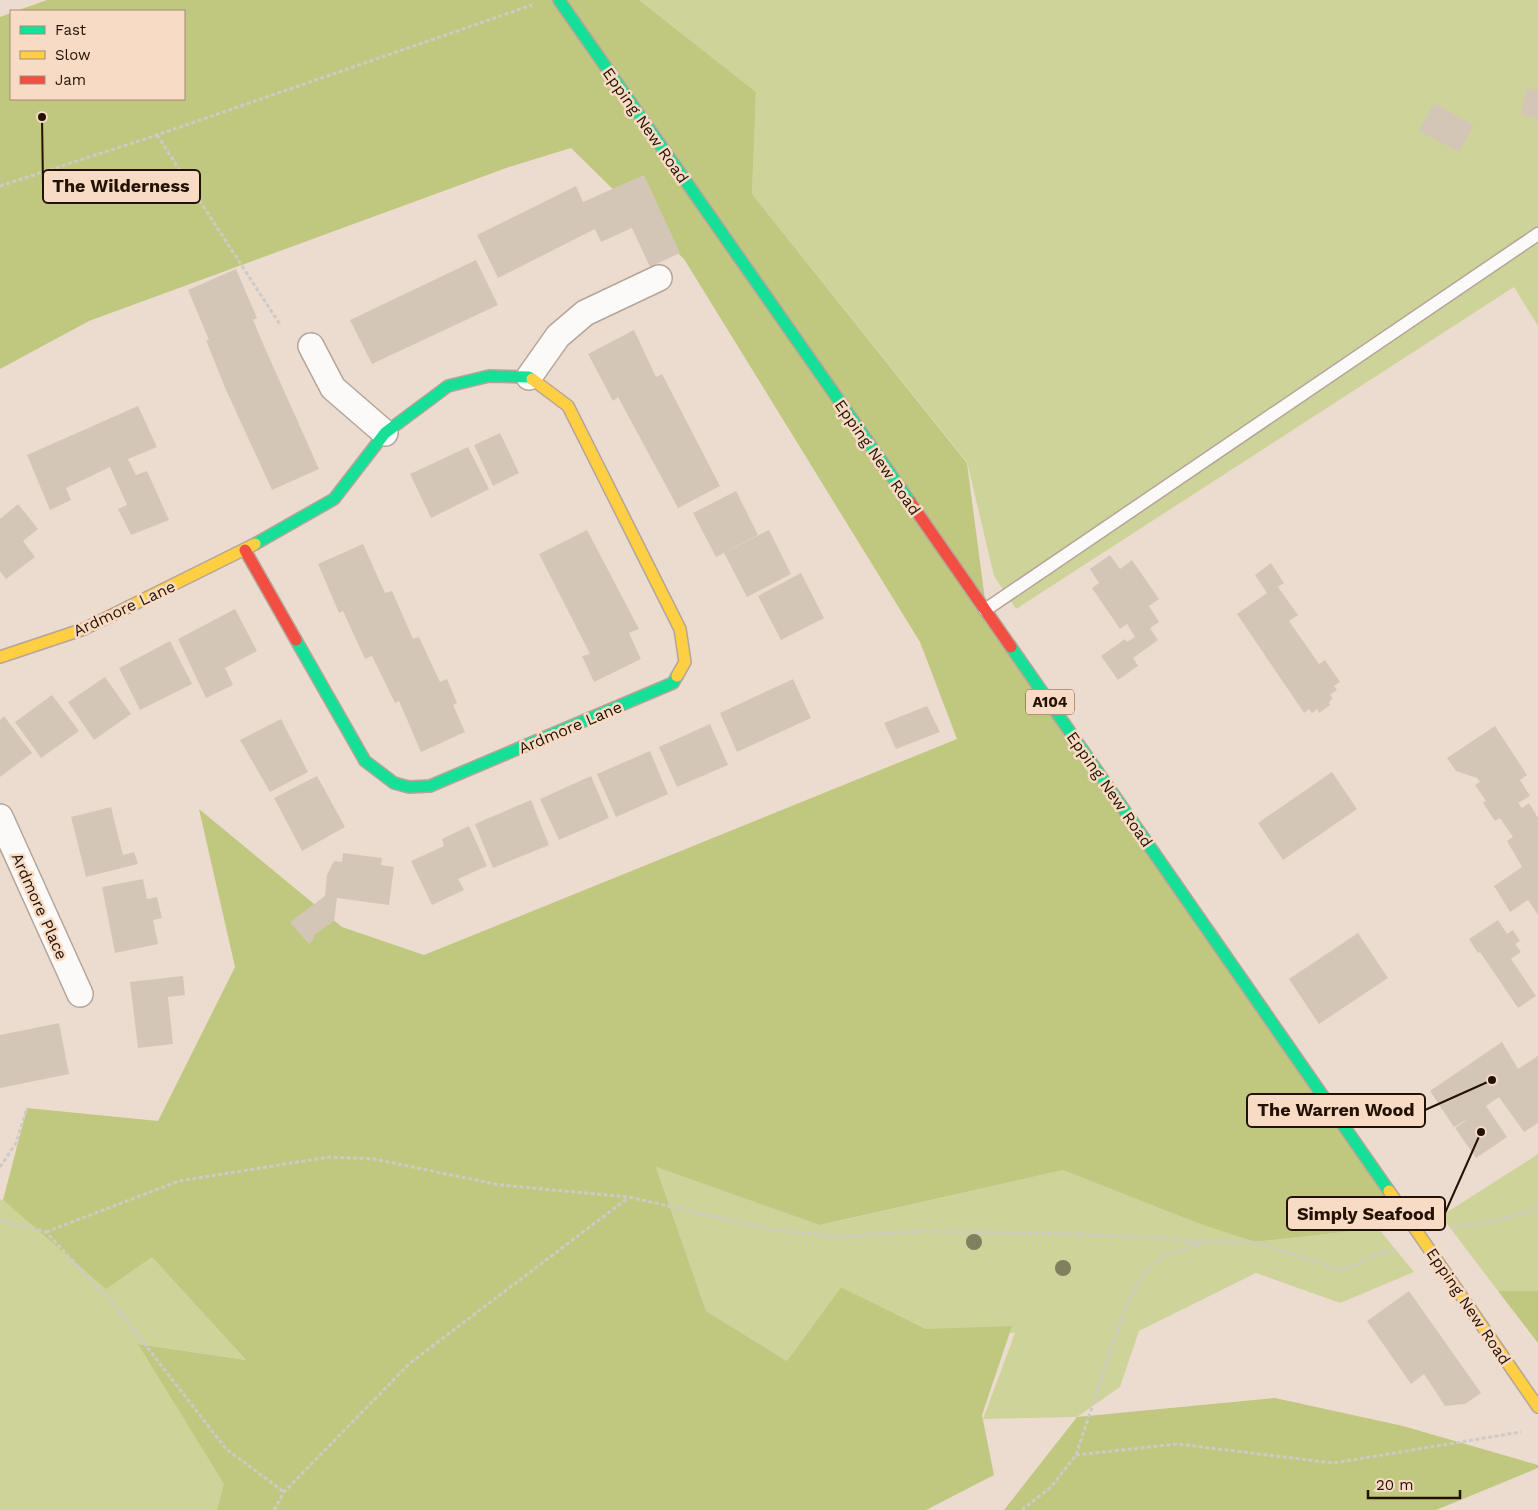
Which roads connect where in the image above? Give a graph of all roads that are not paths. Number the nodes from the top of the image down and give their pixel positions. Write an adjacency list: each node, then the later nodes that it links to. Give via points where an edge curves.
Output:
1 (558, 0): 8 (main road, Epping New Road / A104)
2 (1538, 234): 8 (lane)
3 (659, 278): 5 (street, via 586,313 558,336)
4 (311, 346): 6 (street, via 333,388)
5 (529, 377): 6 (main road, Ardmore Lane, via 489,376 448,386); 7 (main road, Ardmore Lane, via 568,406 680,629 685,662 673,683 430,786 409,788 388,782 365,761)
6 (385, 433): 7 (main road, Ardmore Lane, via 334,499)
7 (245, 550): 9 (main road, Ardmore Lane, via 84,629)
8 (985, 610): 12 (main road, Epping New Road / A104)
9 (0, 657)
10 (0, 817): 11 (street, Ardmore Place)
11 (80, 994)
12 (1538, 1407)

